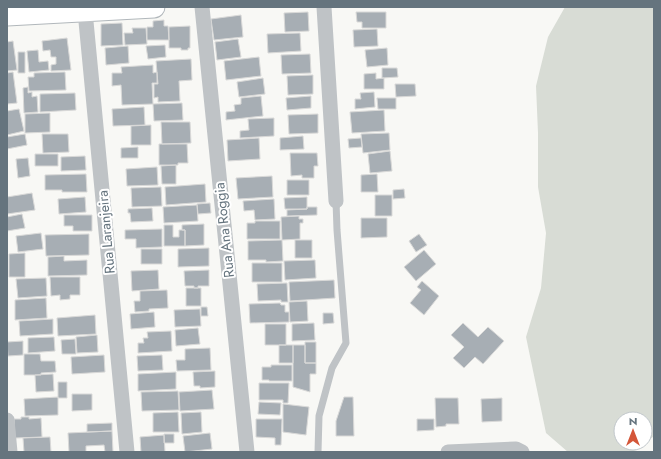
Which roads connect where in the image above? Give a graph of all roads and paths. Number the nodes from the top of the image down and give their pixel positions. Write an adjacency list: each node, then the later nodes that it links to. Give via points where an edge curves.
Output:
1 (154, 7): 4 (street)
2 (202, 7): 10 (street, Rua Ana Roggia)
3 (324, 7): 6 (street)
4 (85, 11): 5 (street); 9 (street, Rua Laranjeira)
5 (7, 15)
6 (336, 201): 11 (lane, via 346,343 332,368 319,416)
7 (7, 420): 8 (street)
8 (10, 452)
9 (127, 452)
10 (247, 452)
11 (318, 452)
12 (448, 452): 13 (street, via 516,449)
13 (522, 452)

